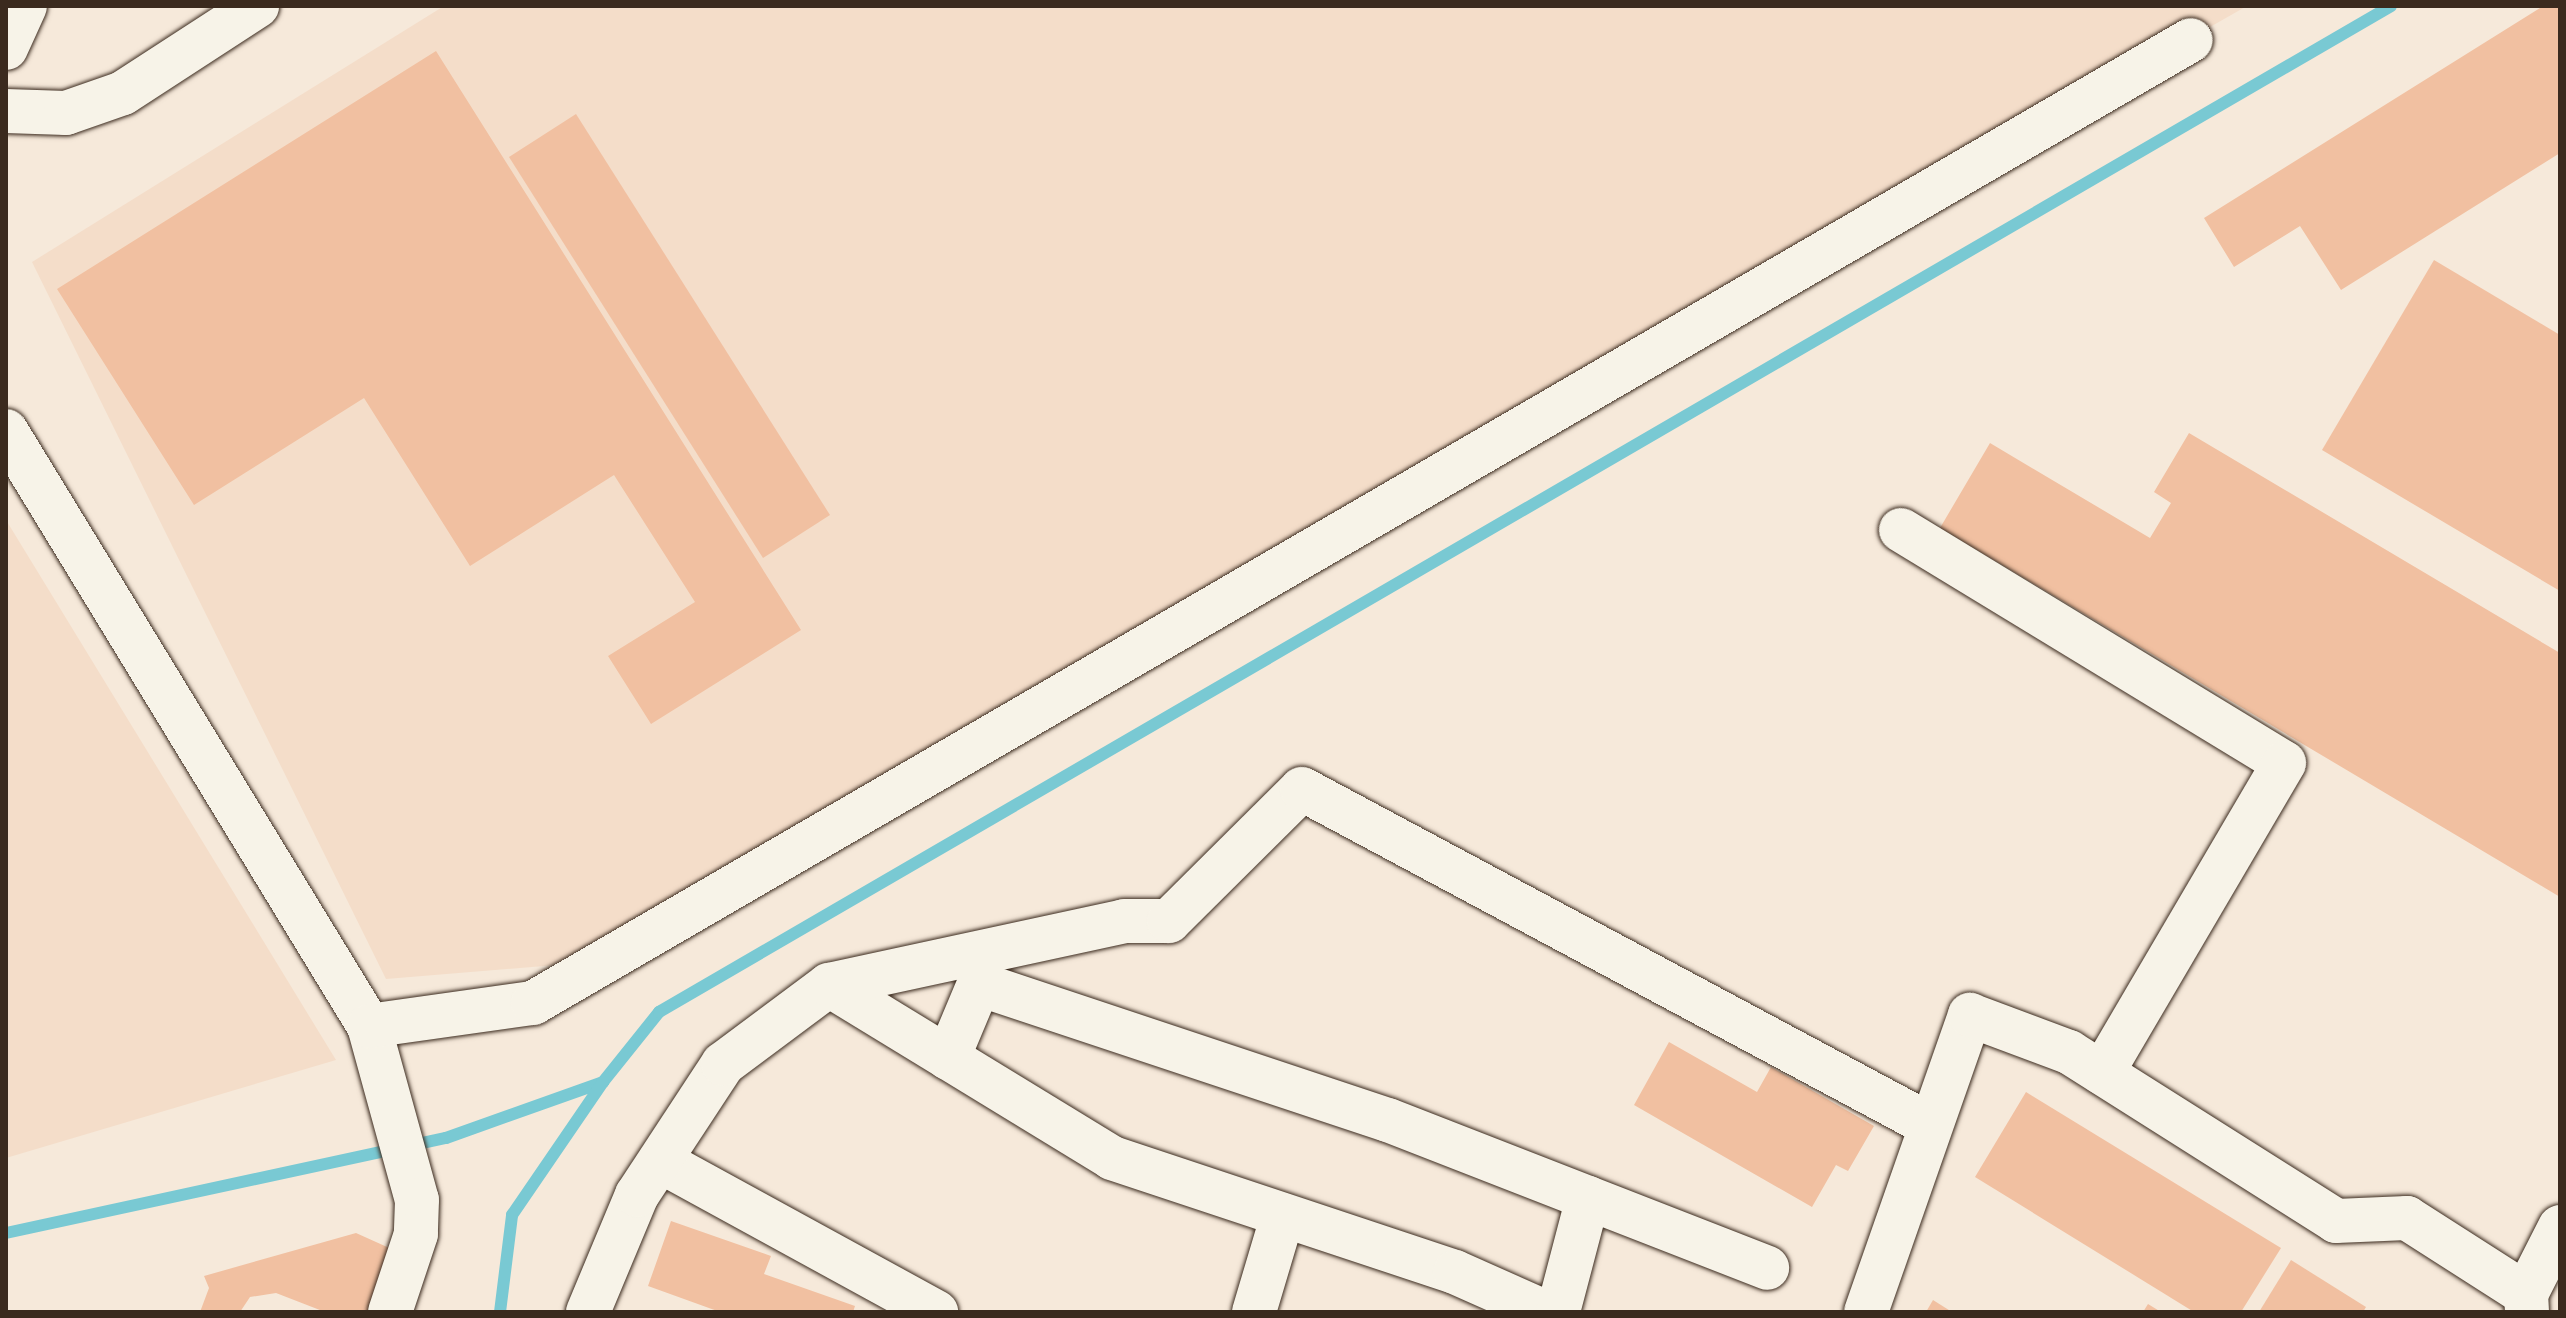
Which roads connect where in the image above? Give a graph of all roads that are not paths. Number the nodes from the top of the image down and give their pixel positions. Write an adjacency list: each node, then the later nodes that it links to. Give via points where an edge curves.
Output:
1 (25, 6): 4 (street)
2 (257, 6): 5 (street, via 123,93 66,113)
3 (2191, 40): 9 (street, via 533,1003)
4 (6, 48)
5 (6, 111)
6 (6, 431): 9 (street)
7 (1901, 530): 11 (street, via 2284,763)
8 (829, 985): 10 (street); 12 (street, via 1124,921 1169,921 1302,789); 13 (street, via 723,1064)
9 (369, 1026): 19 (street, via 417,1200 416,1234)
10 (948, 1058): 14 (street, via 979,984 1388,1120); 15 (street, via 1112,1158)
11 (2102, 1073): 12 (street, via 1970,1015); 18 (street, via 2336,1221 2407,1218)
12 (1930, 1125): 25 (street)
13 (660, 1161): 20 (street, via 637,1195); 21 (street)
14 (1588, 1198): 17 (street); 24 (street)
15 (1283, 1215): 22 (street); 23 (street, via 1455,1272)
16 (2560, 1227): 18 (street)
17 (1767, 1268)
18 (2526, 1303)
19 (390, 1312)
20 (588, 1312)
21 (936, 1312)
22 (1254, 1312)
23 (1545, 1312)
24 (1558, 1312)
25 (1866, 1312)

